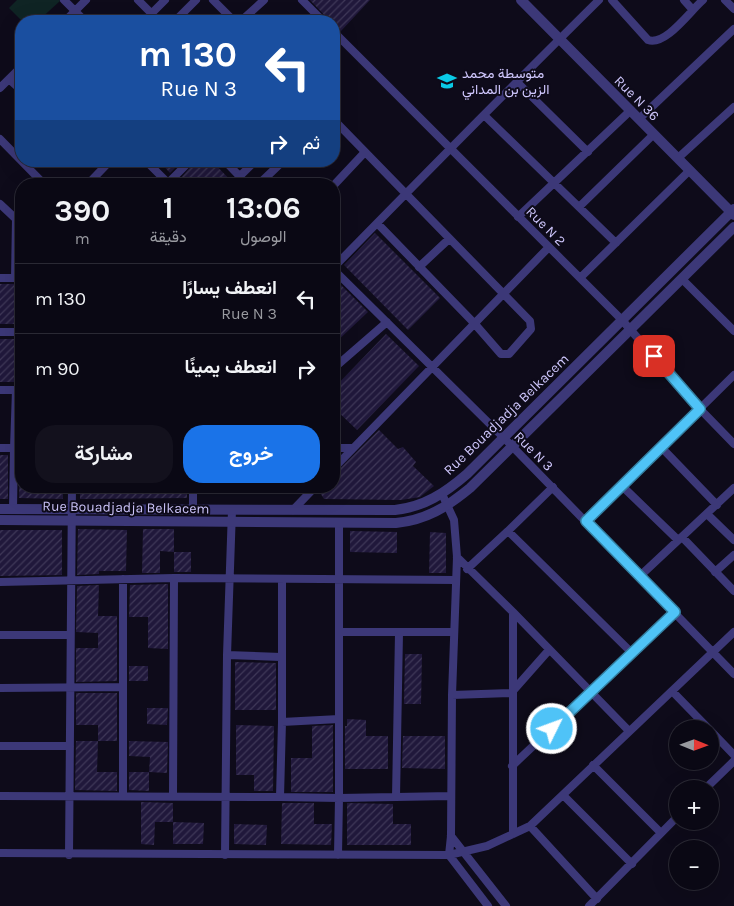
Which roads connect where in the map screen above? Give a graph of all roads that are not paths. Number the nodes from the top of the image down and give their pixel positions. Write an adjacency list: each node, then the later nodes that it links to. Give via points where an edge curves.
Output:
1 (64, 0): 17 (street)
2 (86, 0): 17 (street)
3 (138, 0): 18 (street)
4 (165, 0): 18 (street)
5 (196, 0): 21 (street)
6 (213, 0): 22 (street)
7 (264, 0): 23 (street)
8 (302, 0): 24 (street)
9 (521, 0): 27 (street, Rue N 36)
10 (599, 0): 27 (street)
11 (612, 0): 15 (street, via 648,40 654,42 670,33)
12 (684, 0): 15 (street)
13 (703, 0): 15 (street)
14 (725, 0): 16 (street)
15 (692, 9)
16 (734, 9)
17 (75, 11): 19 (street); 20 (street)
18 (151, 14)
19 (71, 15)
20 (79, 15)
21 (181, 15)
22 (228, 15)
23 (248, 15)
24 (317, 15)
25 (734, 30): 36 (street)
26 (340, 38): 40 (street, Rue N 2)
27 (560, 39): 30 (street); 34 (street, Rue N 36)
28 (15, 74): 29 (street)
29 (10, 80): 31 (street); 32 (street)
30 (517, 82): 35 (street); 42 (street)
31 (15, 85)
32 (0, 88)
33 (734, 107): 44 (street)
34 (631, 110): 36 (street, Rue N 36); 42 (street)
35 (485, 116): 40 (street); 60 (street)
36 (639, 119): 38 (street, Rue N 36)
37 (340, 126): 41 (street)
38 (654, 134): 44 (street, Rue N 36); 63 (street)
39 (0, 139): 43 (street)
40 (449, 148): 61 (street); 66 (street, Rue N 2)
41 (365, 152): 59 (street); 61 (street)
42 (588, 152): 60 (street)
43 (15, 153)
44 (678, 158): 52 (street, Rue N 36)
45 (29, 167): 54 (street)
46 (104, 167): 55 (street)
47 (152, 167): 56 (street)
48 (184, 167): 57 (street)
49 (231, 167): 53 (street)
50 (249, 167): 53 (street)
51 (277, 167): 58 (street)
52 (690, 170): 64 (street, Rue N 36); 70 (street)
53 (240, 176)
54 (39, 178)
55 (94, 178)
56 (163, 178)
57 (173, 178)
58 (265, 178)
59 (340, 179)
60 (555, 183): 63 (street); 66 (street)
61 (405, 195): 67 (street); 69 (street)
62 (0, 204): 65 (street)
63 (579, 207): 70 (street)
64 (733, 212): 80 (street, Rue Bouadjadja Belkacem)
65 (15, 216)
66 (518, 217): 71 (street, Rue N 2)
67 (377, 223): 72 (street); 73 (street)
68 (734, 227): 78 (street, Rue Bouadjadja Belkacem)
69 (449, 239): 73 (street); 79 (street)
70 (616, 243): 77 (street)
71 (548, 247): 77 (street, Rue N 2); 79 (street)
72 (340, 262)
73 (419, 267): 82 (street)
74 (340, 274): 81 (street, Rue N 3)
75 (0, 278): 76 (street)
76 (15, 278)
77 (580, 278): 80 (street, Rue N 2)
78 (682, 279): 83 (street, Rue Bouadjadja Belkacem); 84 (street)
79 (503, 294): 82 (street); 82 (street, via 532,324 509,354 501,354)
80 (621, 319): 83 (street, Rue N 2); 94 (street, Rue Bouadjadja Belkacem)
81 (387, 322): 87 (street); 88 (street, Rue N 3)
82 (474, 323): 88 (street)
83 (631, 329): 92 (street, Rue N 2); 96 (street, Rue Bouadjadja Belkacem)
84 (734, 330)
85 (0, 332): 86 (street)
86 (15, 332)
87 (340, 363)
88 (432, 367): 94 (street, Rue N 3); 100 (street)
89 (734, 375): 92 (street)
90 (0, 390): 91 (street)
91 (15, 390)
92 (700, 409): 95 (street, Rue N 2); 101 (street)
93 (15, 436): 98 (street)
94 (504, 438): 96 (street, Rue N 3); 109 (street, Rue Bouadjadja Belkacem)
95 (734, 444)
96 (512, 446): 104 (street, Rue N 3); 110 (street, Rue Bouadjadja Belkacem)
97 (0, 448): 98 (street)
98 (14, 448): 113 (street)
99 (340, 448): 100 (street)
100 (352, 448): 102 (street)
101 (661, 448): 103 (street); 111 (street)
102 (340, 461)
103 (622, 486): 121 (street); 125 (street)
104 (553, 487): 121 (street, Rue N 3); 124 (street)
105 (734, 488): 111 (street)
106 (72, 493): 114 (street)
107 (193, 493): 117 (street)
108 (309, 493): 116 (street)
109 (442, 494): 110 (street); 116 (street, Rue Bouadjadja Belkacem, via 421,505 395,510)
110 (449, 504): 123 (street, Rue Bouadjadja Belkacem, via 410,522); 128 (street, via 455,526)
111 (717, 505): 118 (street)
112 (0, 509): 113 (street, Rue Bouadjadja Belkacem)
113 (13, 509): 114 (street, Rue Bouadjadja Belkacem)
114 (72, 509): 117 (street, Rue Bouadjadja Belkacem); 120 (street)
115 (232, 510): 116 (street, Rue Bouadjadja Belkacem); 117 (street, Rue Bouadjadja Belkacem); 122 (street)
116 (293, 510)
117 (193, 511)
118 (706, 514): 125 (street); 126 (street)
119 (0, 520): 120 (street, Rue Bouadjadja Belkacem)
120 (72, 520): 122 (street, Rue Bouadjadja Belkacem); 135 (street)
121 (586, 521): 131 (street, Rue N 3)
122 (232, 522): 123 (street, Rue Bouadjadja Belkacem); 133 (street)
123 (339, 523): 137 (street)
124 (508, 531): 129 (street); 151 (street)
125 (680, 539): 130 (street); 131 (street)
126 (734, 540)
127 (734, 555): 130 (street)
128 (457, 557): 129 (street); 138 (street)
129 (468, 570): 141 (street)
130 (716, 572): 140 (street)
131 (640, 576): 142 (street, Rue N 3)
132 (174, 578): 133 (street); 134 (street); 177 (street)
133 (229, 578): 136 (street); 152 (street)
134 (123, 579): 135 (street); 155 (street)
135 (71, 580): 139 (street); 148 (street)
136 (282, 580): 137 (street); 153 (street)
137 (339, 580): 138 (street); 143 (street)
138 (456, 580): 144 (street)
139 (0, 582)
140 (734, 591)
141 (513, 612): 149 (street); 159 (street)
142 (675, 612): 150 (street, Rue N 3); 151 (street)
143 (340, 632): 146 (street); 162 (street)
144 (454, 632): 146 (street); 161 (street)
145 (734, 632): 150 (street)
146 (399, 633): 181 (street)
147 (0, 635): 148 (street)
148 (70, 635): 157 (street)
149 (550, 650): 159 (street); 160 (street)
150 (713, 652): 154 (street, Rue N 3); 158 (street)
151 (632, 653): 160 (street)
152 (227, 655): 153 (street); 178 (street)
153 (281, 657): 164 (street)
154 (734, 674)
155 (122, 687): 157 (street); 174 (street)
156 (0, 688): 157 (street)
157 (70, 688): 168 (street)
158 (672, 690): 163 (street); 165 (street)
159 (512, 693): 161 (street); 172 (street)
160 (591, 693): 165 (street); 172 (street)
161 (452, 695): 179 (street)
162 (339, 719): 164 (street); 183 (street)
163 (700, 720)
164 (282, 722): 180 (street)
165 (629, 731): 171 (street)
166 (719, 739): 169 (street)
167 (0, 746): 168 (street)
168 (70, 746): 182 (street)
169 (734, 755)
170 (734, 761): 173 (street)
171 (593, 765): 175 (street); 186 (street)
172 (512, 766): 187 (street)
173 (714, 780)
174 (123, 795): 177 (street); 182 (street)
175 (563, 795): 185 (street); 195 (street)
176 (0, 796): 182 (street)
177 (173, 796): 178 (street)
178 (226, 796): 180 (street); 193 (street)
179 (451, 796): 181 (street); 188 (street)
180 (280, 797): 183 (street)
181 (396, 797): 183 (street)
182 (69, 798): 192 (street)
183 (339, 798): 191 (street)
184 (669, 825): 186 (street)
185 (530, 826): 187 (street); 196 (street)
186 (661, 833): 195 (street)
187 (513, 834): 189 (street, via 487,846)
188 (451, 836): 189 (street); 194 (street)
189 (464, 851): 194 (street); 198 (street)
190 (0, 854): 192 (street)
191 (338, 854): 193 (street); 194 (street)
192 (69, 855): 193 (street)
193 (225, 855)
194 (448, 855): 197 (street)
195 (632, 864): 196 (street)
196 (597, 899): 199 (street)
197 (488, 906)
198 (506, 906)
199 (589, 906)

